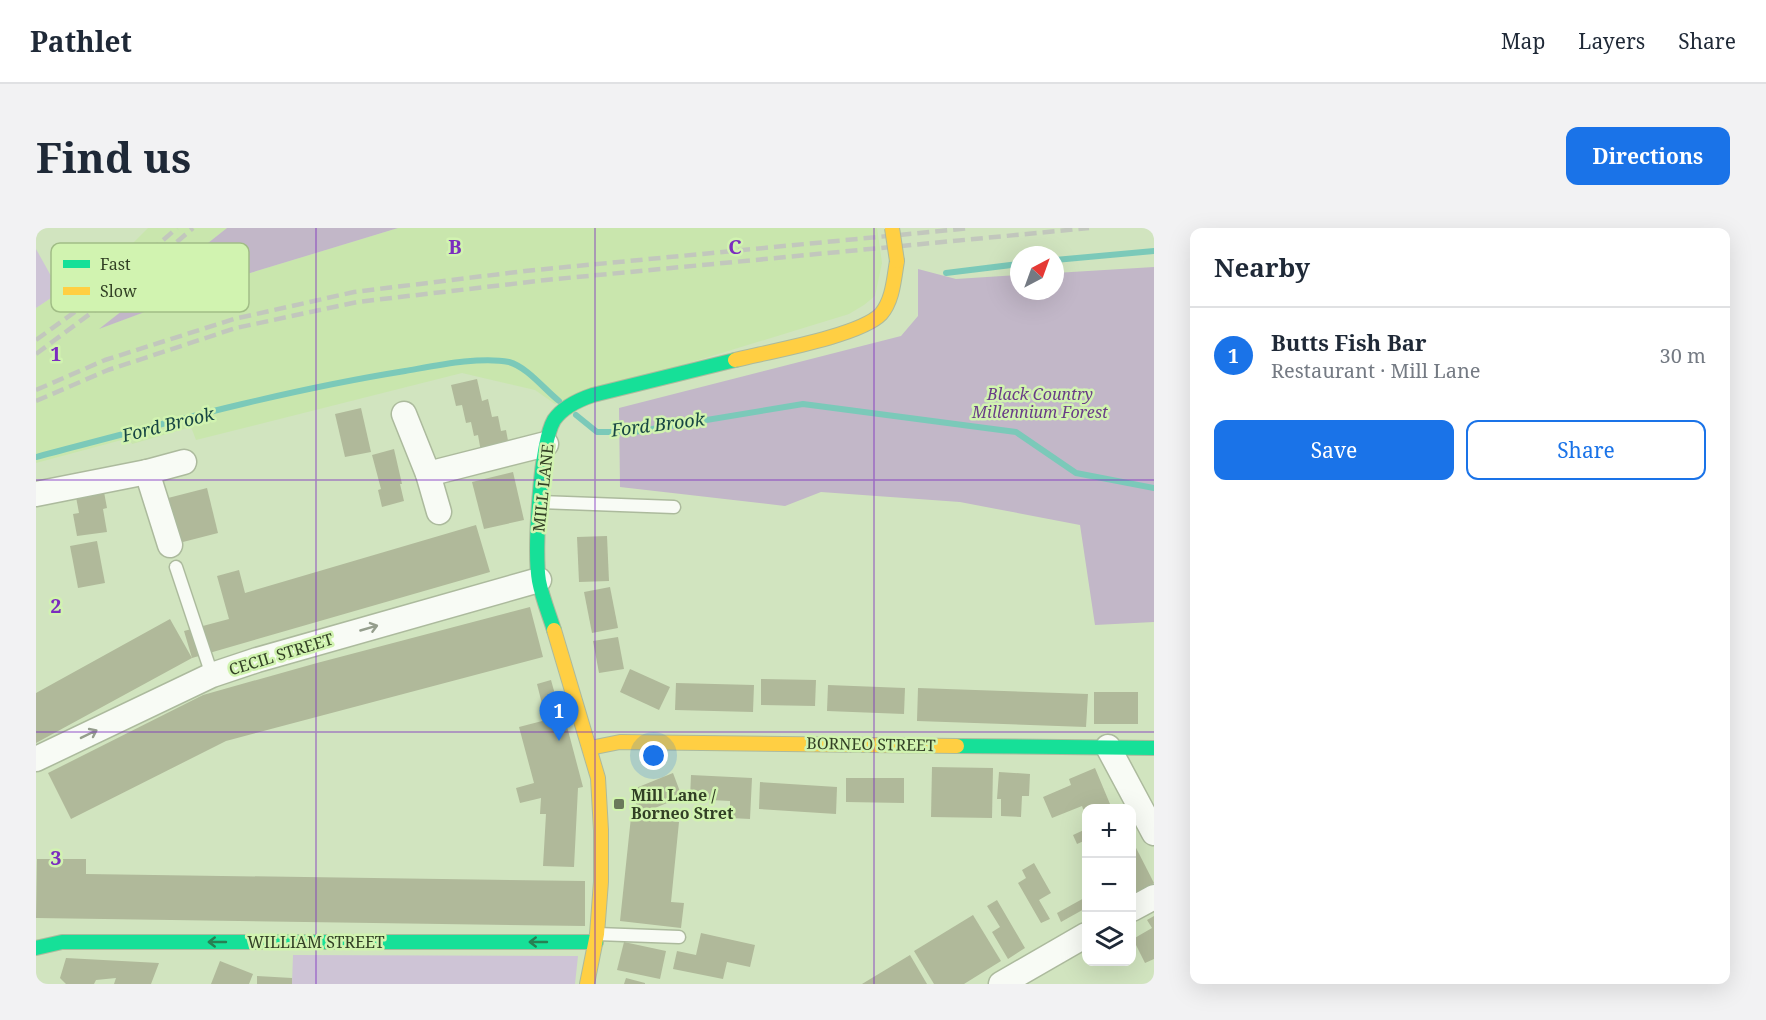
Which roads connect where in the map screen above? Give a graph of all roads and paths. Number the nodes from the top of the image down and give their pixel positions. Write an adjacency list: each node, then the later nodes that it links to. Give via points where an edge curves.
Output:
1 (892, 228): 3 (street, MILL LANE, bridge, via 897,261 893,293 885,310 864,326 574,401)
2 (404, 414): 6 (street)
3 (550, 433): 6 (street); 8 (street, MILL LANE)
4 (184, 462): 5 (street)
5 (147, 472): 7 (street); 11 (street)
6 (428, 474): 10 (street)
7 (36, 494)
8 (540, 502): 9 (lane); 12 (street, MILL LANE)
9 (674, 507)
10 (439, 512)
11 (173, 556): 13 (lane)
12 (539, 580): 13 (street, CECIL STREET, one-way to 12); 15 (street, MILL LANE)
13 (212, 675): 17 (street, CECIL STREET, one-way to 13)
14 (1108, 747): 15 (street, BORNEO STREET, via 620,742); 16 (street, BORNEO STREET); 18 (street)
15 (590, 748): 23 (street, MILL LANE, via 601,806)
16 (1154, 748)
17 (36, 759)
18 (1154, 833)
19 (1154, 897): 20 (street)
20 (1136, 906)
21 (679, 937): 23 (lane)
22 (1082, 937): 26 (street)
23 (597, 938): 24 (street, WILLIAM STREET, one-way to 24, via 62,942); 25 (street, MILL LANE)
24 (36, 948)
25 (587, 984)
26 (1001, 984)

